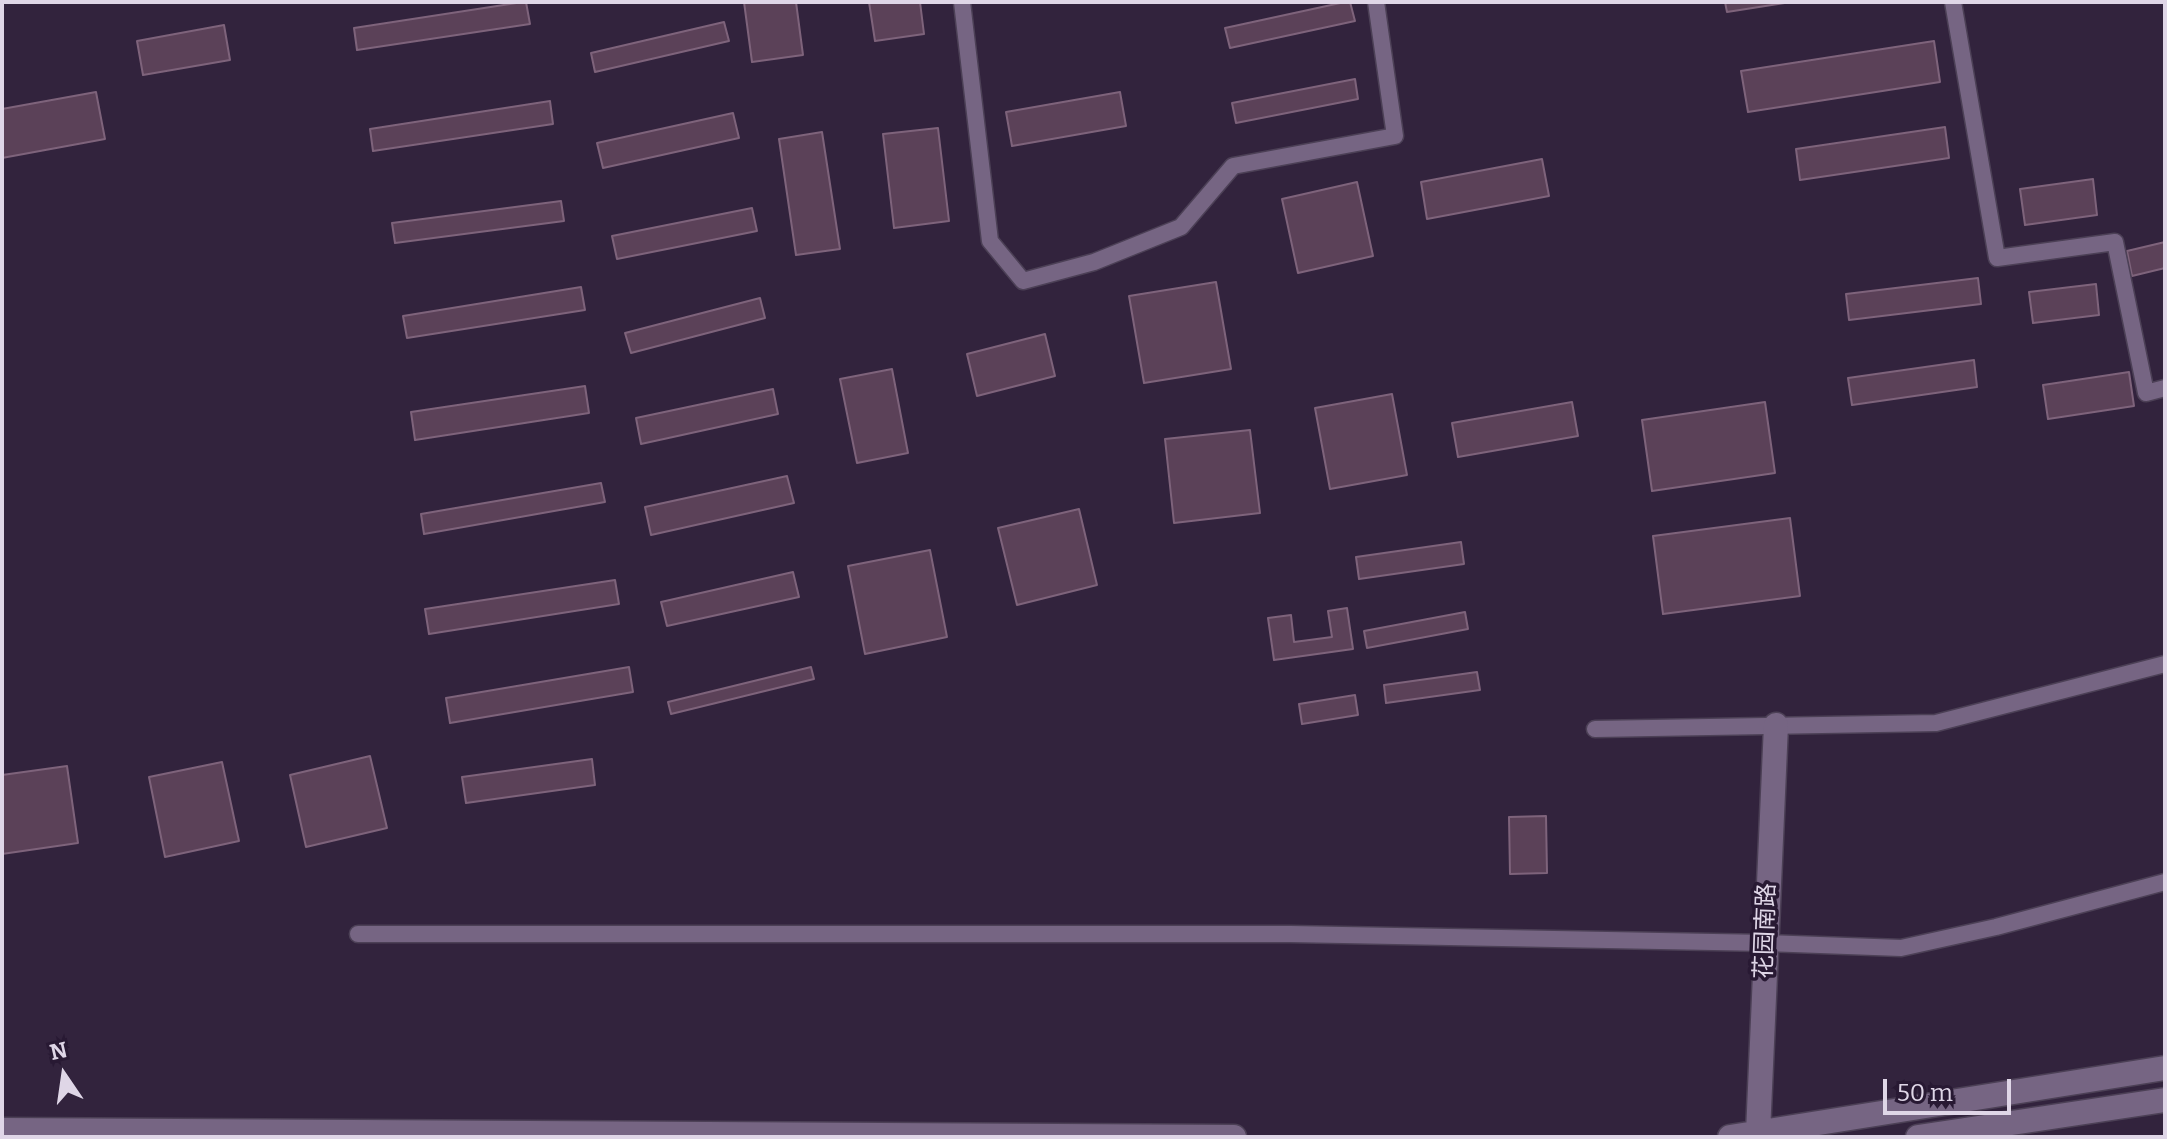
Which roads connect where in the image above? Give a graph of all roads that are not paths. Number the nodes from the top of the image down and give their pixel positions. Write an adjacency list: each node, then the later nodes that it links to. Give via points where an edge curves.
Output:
1 (962, 2): 2 (street, via 990,241 1023,281 1094,262 1181,227 1233,166 1395,136)
2 (1376, 2)
3 (1953, 2): 4 (street, via 1997,258 2115,242 2146,393)
4 (2165, 388)
5 (2165, 664): 6 (street, via 1936,723)
6 (1776, 725): 7 (street); 10 (main road, 花园南路)
7 (1595, 729)
8 (2165, 882): 10 (street, via 1901,948)
9 (358, 934): 10 (street, via 1258,934)
10 (1766, 943): 14 (main road, 花园南路)
11 (2165, 1068): 14 (main road)
12 (2165, 1100): 17 (main road)
13 (2, 1130): 15 (main road)
14 (1757, 1135): 16 (main road)
15 (1234, 1137)
16 (1730, 1137)
17 (1918, 1137)

